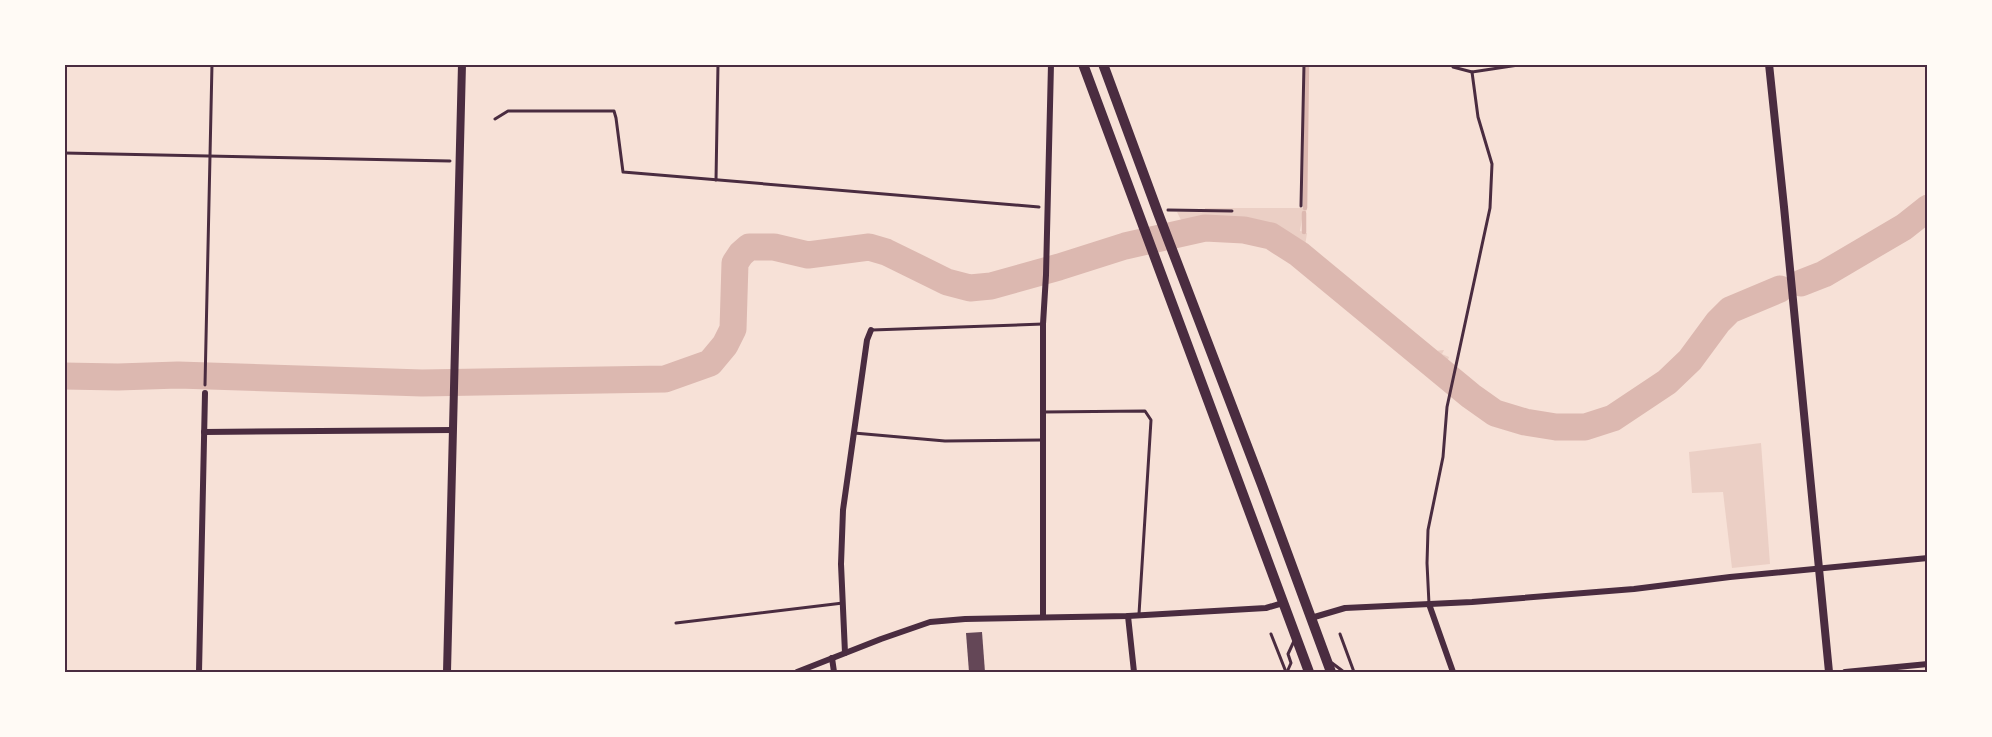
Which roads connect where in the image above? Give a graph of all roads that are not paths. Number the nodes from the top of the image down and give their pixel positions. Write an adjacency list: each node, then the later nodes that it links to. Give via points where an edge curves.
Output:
1 (462, 64): 13 (street)
2 (1051, 64): 9 (street)
3 (1083, 64): 20 (highway)
4 (1103, 64): 25 (highway)
5 (1453, 64): 8 (lane)
6 (1525, 64): 8 (lane)
7 (1769, 64): 18 (street)
8 (1472, 72): 21 (lane, via 1478,117 1491,164 1490,208 1450,387 1443,457 1428,531)
9 (1043, 324): 10 (lane); 12 (street)
10 (870, 330): 15 (street)
11 (205, 393): 14 (street)
12 (1043, 412): 16 (street); 22 (lane, via 1145,411 1151,420)
13 (453, 430): 14 (street); 35 (street)
14 (204, 432): 34 (street)
15 (852, 432): 16 (lane, via 945,441); 19 (street, via 843,510)
16 (1043, 440): 24 (street)
17 (1928, 558): 18 (street)
18 (1819, 569): 21 (street, via 1634,589); 45 (street)
19 (843, 603): 26 (lane); 30 (street)
20 (1283, 603): 22 (street, via 1271,608); 29 (highway)
21 (1429, 604): 25 (street, via 1345,608); 44 (street)
22 (1139, 615): 23 (street)
23 (1128, 616): 24 (street); 38 (street)
24 (1043, 617): 30 (street, via 930,622)
25 (1311, 618): 32 (highway)
26 (676, 623)
27 (1340, 633): 43 (lane)
28 (1271, 634): 39 (lane)
29 (1296, 637): 39 (lane, via 1288,654 1291,663); 40 (highway)
30 (844, 653): 31 (street)
31 (832, 658): 36 (street); 37 (street)
32 (1326, 658): 41 (highway); 42 (lane)
33 (1928, 664): 46 (street)
34 (199, 672)
35 (447, 672)
36 (797, 672)
37 (834, 672)
38 (1134, 672)
39 (1287, 672)
40 (1309, 672)
41 (1331, 672)
42 (1344, 672)
43 (1354, 672)
44 (1453, 672)
45 (1829, 672)
46 (1845, 672)

